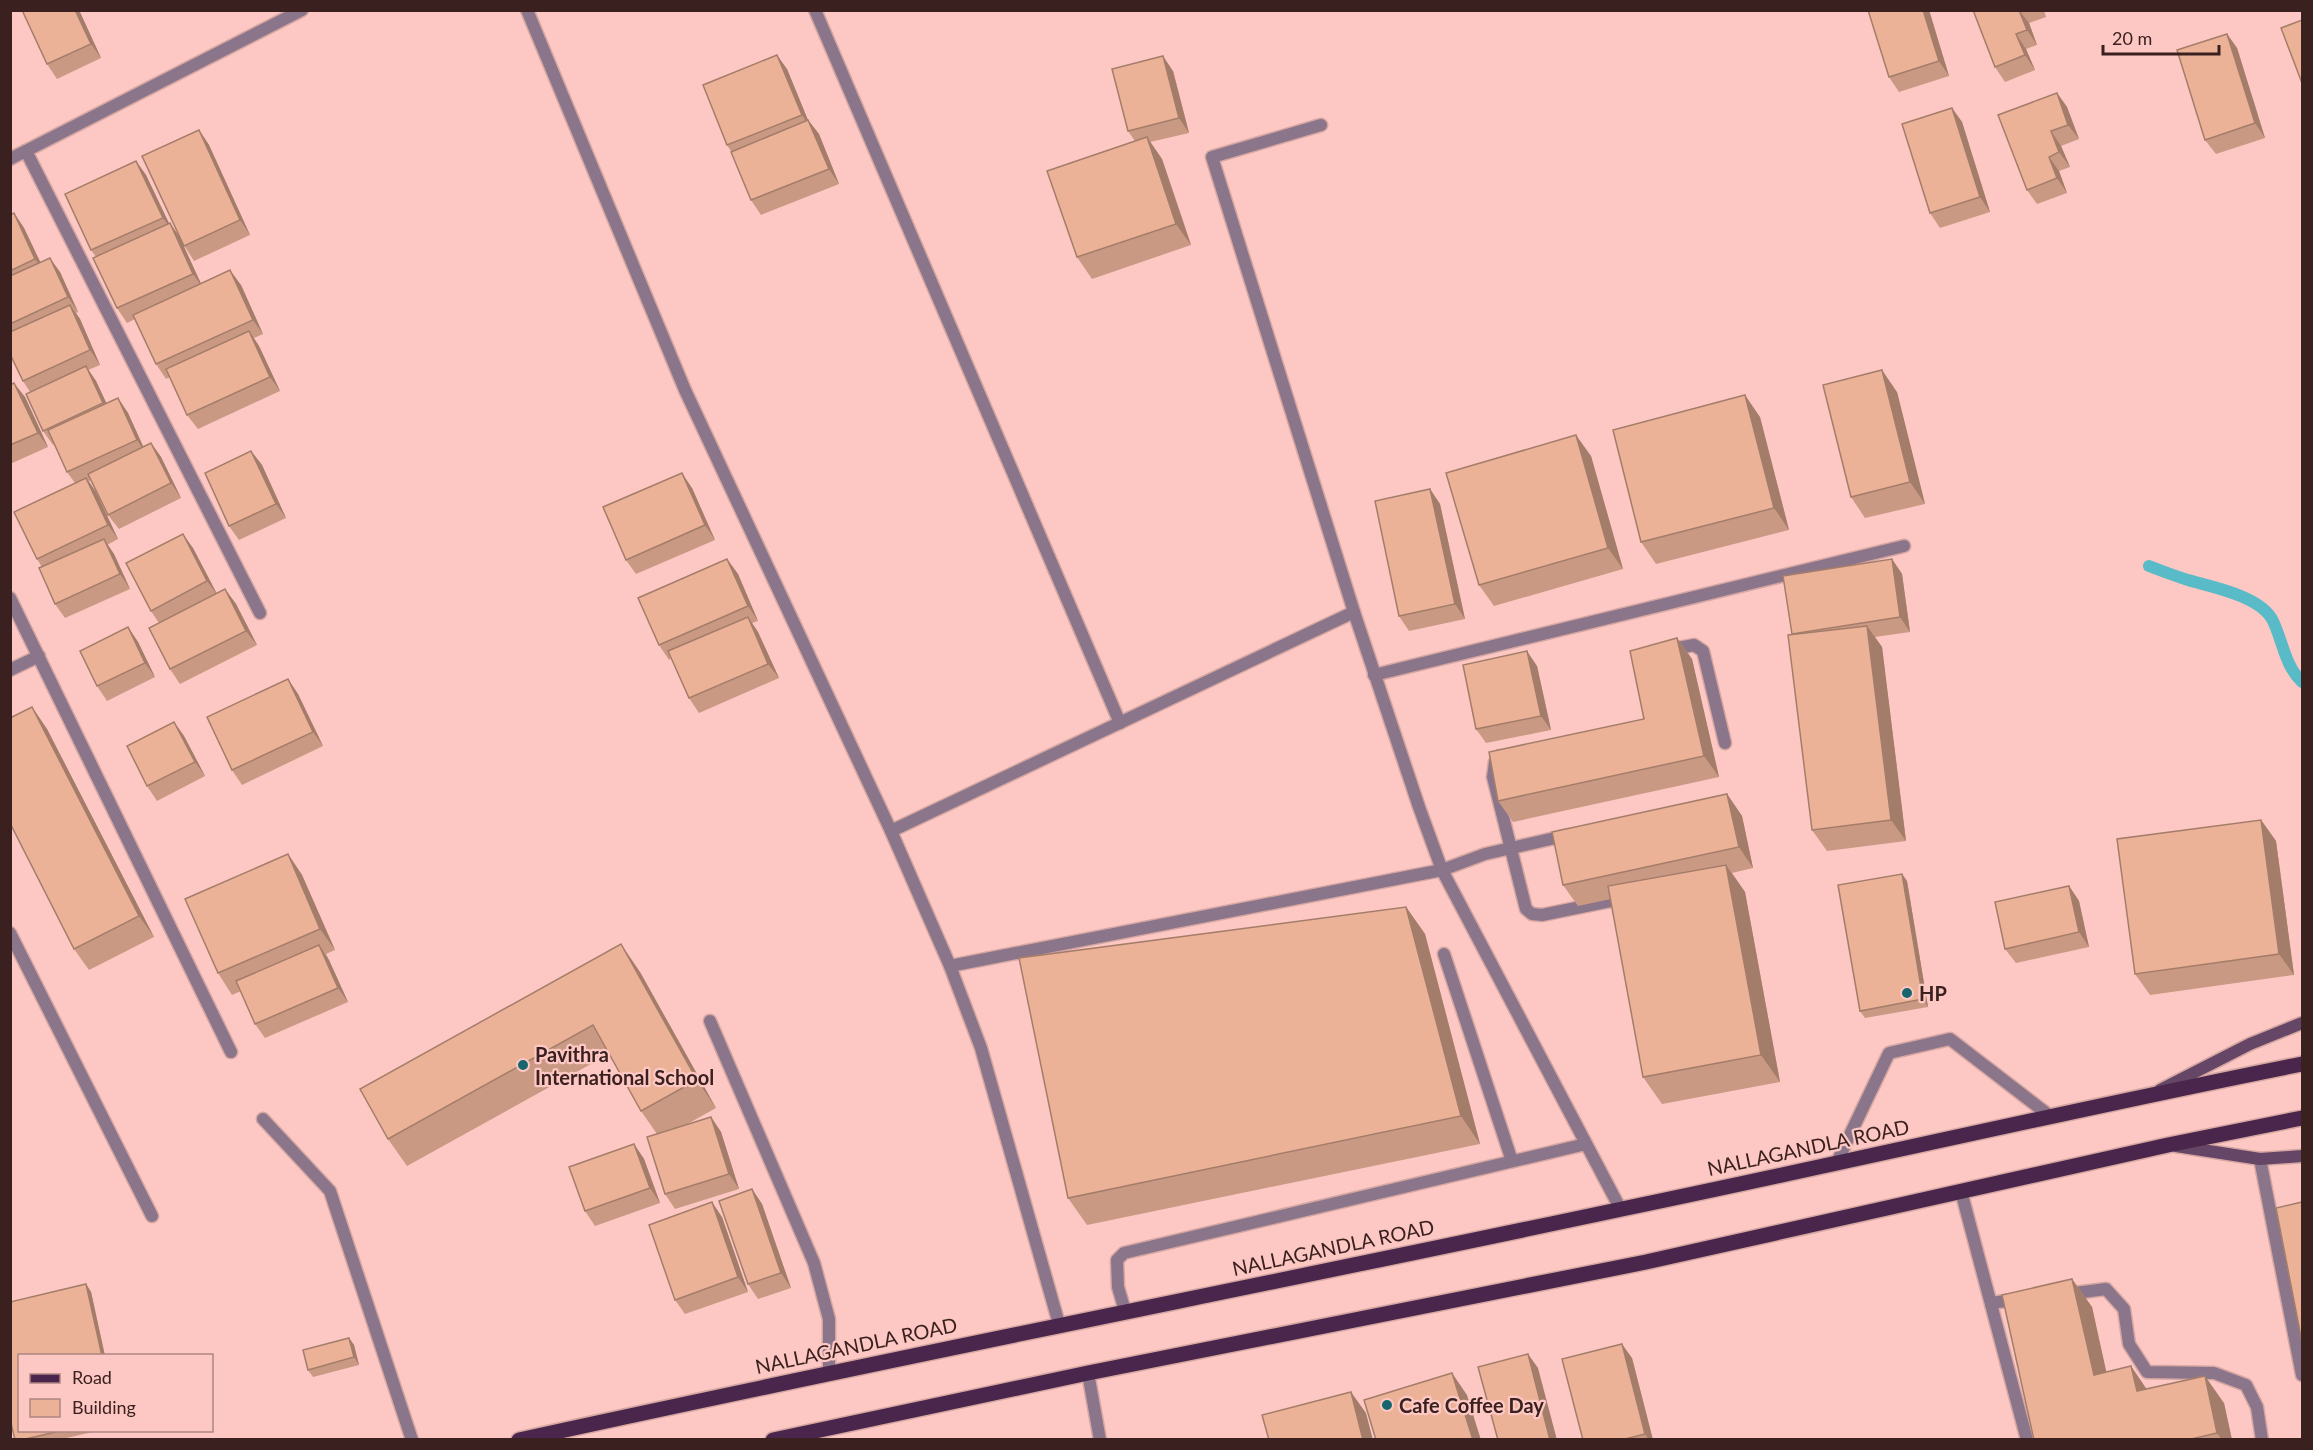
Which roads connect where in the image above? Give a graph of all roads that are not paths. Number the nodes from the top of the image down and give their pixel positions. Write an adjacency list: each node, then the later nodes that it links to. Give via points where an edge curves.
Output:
1 (302, 10): 5 (street)
2 (527, 10): 18 (street, via 685,390)
3 (815, 10): 15 (street)
4 (1321, 125): 9 (street, via 1212,157)
5 (26, 152): 6 (street); 10 (street)
6 (10, 159)
7 (1904, 546): 14 (street)
8 (10, 598): 12 (street)
9 (1354, 612): 14 (street); 15 (street)
10 (260, 613)
11 (1654, 654): 16 (street, via 1689,645 1703,651)
12 (39, 656): 13 (street); 28 (street)
13 (10, 670)
14 (1374, 675): 21 (street)
15 (1120, 723): 18 (street)
16 (1725, 743)
17 (1506, 752): 20 (street, via 1492,770)
18 (891, 831): 25 (street)
19 (1576, 833): 20 (street)
20 (1510, 848): 21 (street); 22 (street, via 1523,902 1532,914 1553,914)
21 (1442, 870): 25 (street); 34 (street)
22 (1635, 896)
23 (10, 933): 42 (street)
24 (1444, 954): 38 (street)
25 (950, 966): 47 (street, via 981,1048)
26 (710, 1021): 48 (street, via 814,1263 829,1319)
27 (2302, 1023): 30 (street, via 2250,1044)
28 (231, 1052)
29 (2302, 1064): 30 (main road, NALLAGANDLA ROAD)
30 (2153, 1093): 31 (main road, NALLAGANDLA ROAD)
31 (2050, 1116): 39 (main road, NALLAGANDLA ROAD); 39 (street, via 1950,1039 1889,1053)
32 (2302, 1118): 35 (main road)
33 (263, 1119): 52 (street, via 330,1191)
34 (1586, 1144): 38 (street); 41 (street)
35 (2168, 1144): 37 (street); 40 (main road)
36 (2302, 1156): 37 (street)
37 (2260, 1159): 50 (street)
38 (1512, 1161): 46 (street, via 1124,1253 1117,1260 1116,1269)
39 (1837, 1162): 41 (main road, NALLAGANDLA ROAD)
40 (1961, 1191): 45 (street); 49 (main road, via 1646,1262)
41 (1621, 1210): 46 (main road, NALLAGANDLA ROAD)
42 (152, 1216)
43 (2060, 1294): 57 (street, via 2106,1289 2124,1310 2129,1344 2147,1372 2214,1373 2246,1385 2257,1407)
44 (2037, 1297): 45 (street)
45 (1991, 1303): 56 (street)
46 (1125, 1311): 47 (main road, NALLAGANDLA ROAD)
47 (1059, 1324): 48 (main road, NALLAGANDLA ROAD)
48 (829, 1372): 53 (main road, NALLAGANDLA ROAD)
49 (1088, 1373): 51 (main road); 55 (street)
50 (2302, 1375)
51 (813, 1435): 54 (main road)
52 (412, 1440)
53 (519, 1440)
54 (773, 1440)
55 (1100, 1440)
56 (2027, 1440)
57 (2262, 1440)

